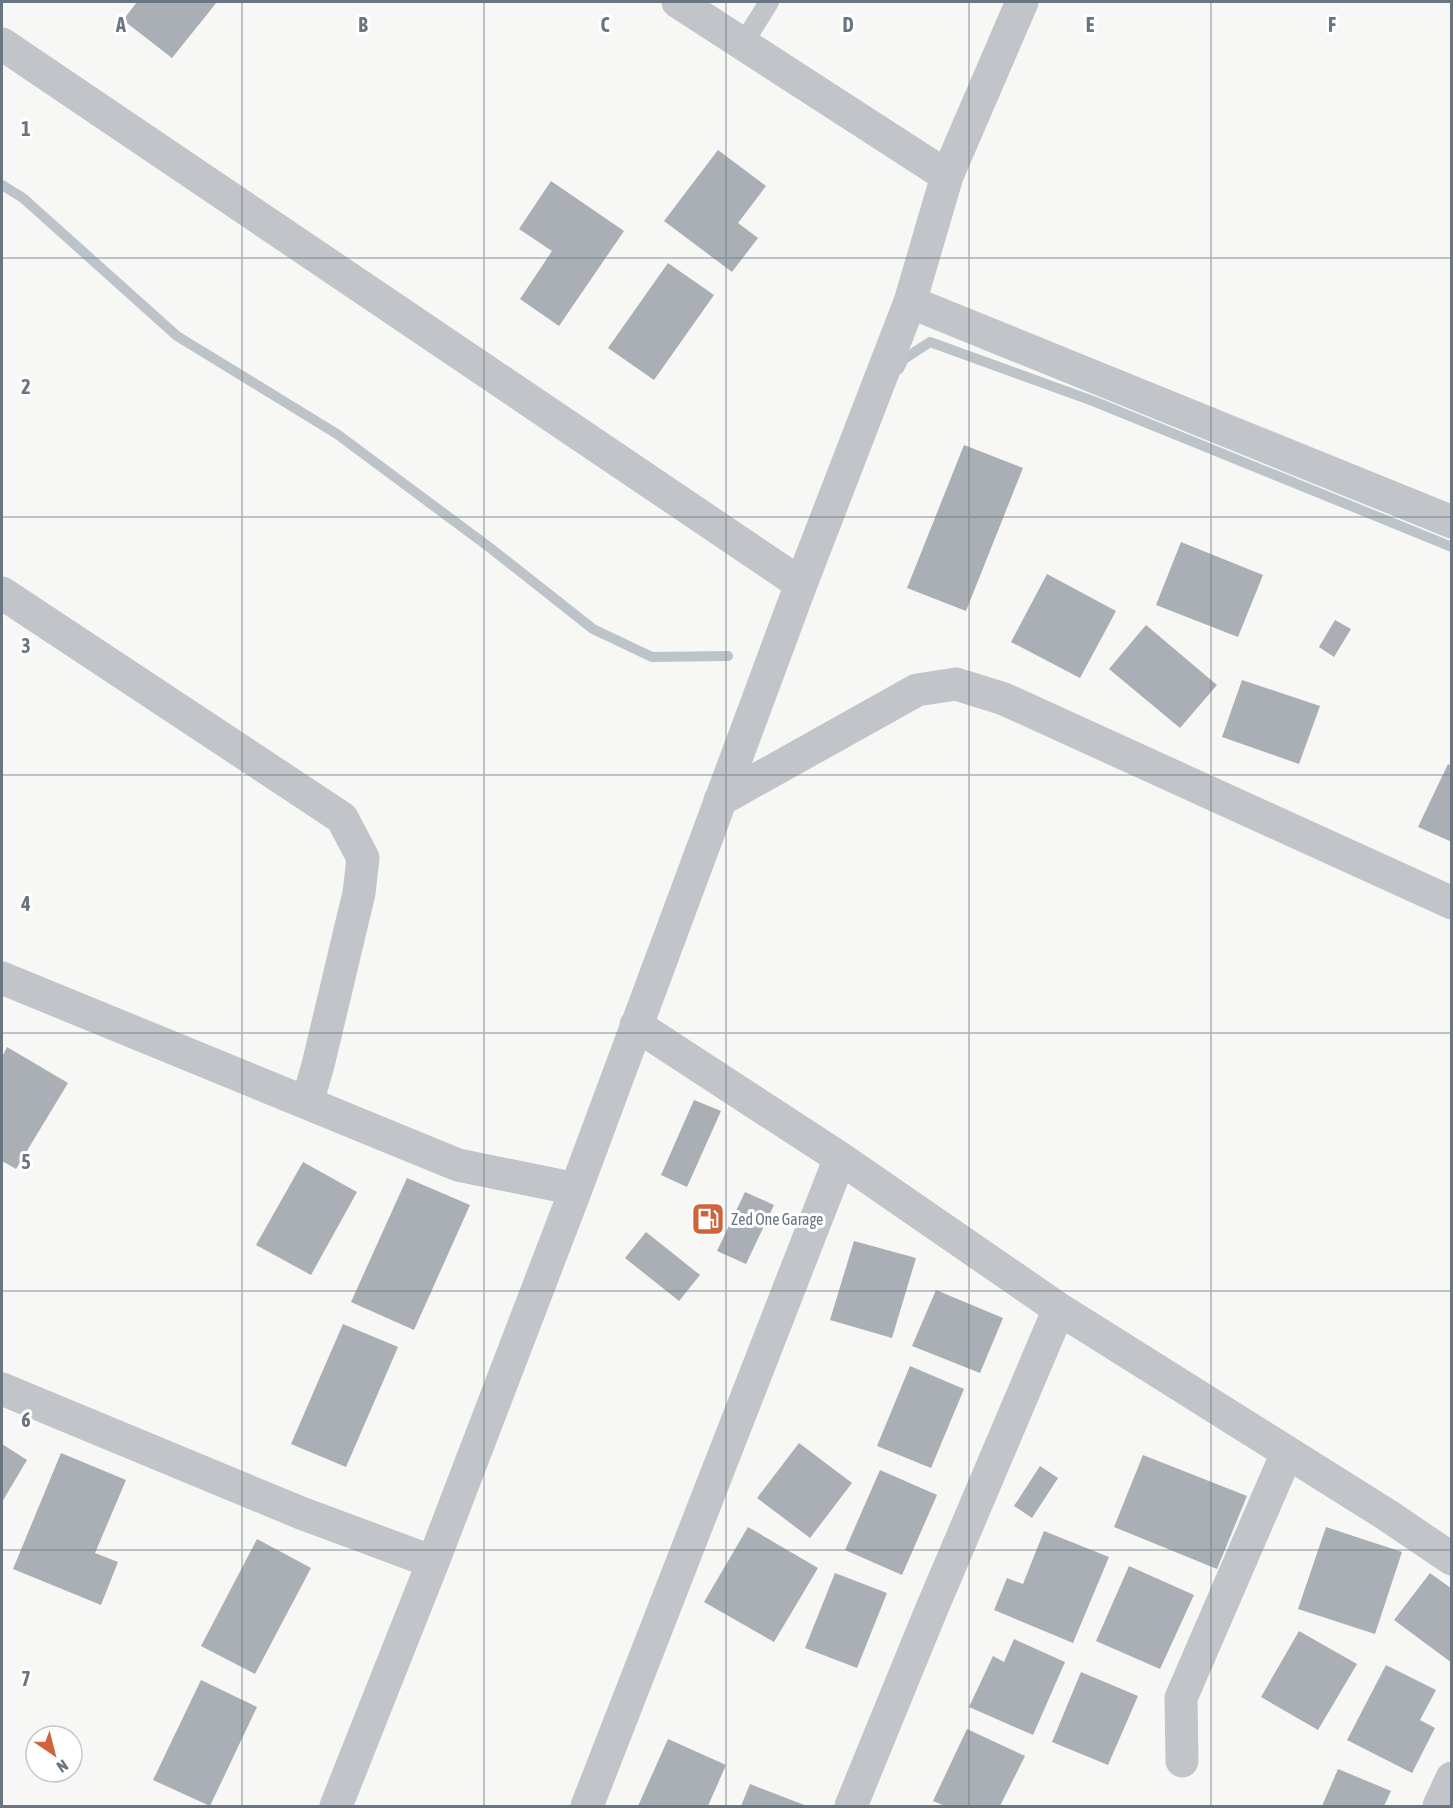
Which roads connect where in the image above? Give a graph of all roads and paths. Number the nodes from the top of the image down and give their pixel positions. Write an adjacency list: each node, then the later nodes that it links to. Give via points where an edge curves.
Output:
1 (678, 2): 4 (street)
2 (769, 2): 4 (lane)
3 (1022, 2): 6 (street)
4 (743, 44): 6 (street)
5 (2, 45): 9 (street)
6 (947, 176): 7 (street)
7 (910, 302): 8 (street); 9 (street)
8 (1452, 522)
9 (801, 584): 11 (street)
10 (2, 593): 15 (street, via 342,818 363,858 359,893)
11 (720, 800): 12 (street, via 917,690 956,684 1004,699); 14 (street)
12 (1452, 903)
13 (2, 978): 15 (street)
14 (636, 1025): 16 (street); 17 (street)
15 (307, 1103): 17 (street, via 458,1166)
16 (840, 1158): 18 (street); 26 (street)
17 (576, 1189): 22 (street)
18 (1059, 1309): 20 (street); 27 (street)
19 (2, 1389): 22 (street, via 301,1513)
20 (1287, 1453): 21 (street); 23 (street, via 1181,1698)
21 (1452, 1559)
22 (433, 1562): 25 (street)
23 (1182, 1761)
24 (1452, 1778): 28 (street)
25 (336, 1806)
26 (587, 1806)
27 (851, 1806)
28 (1438, 1806)

